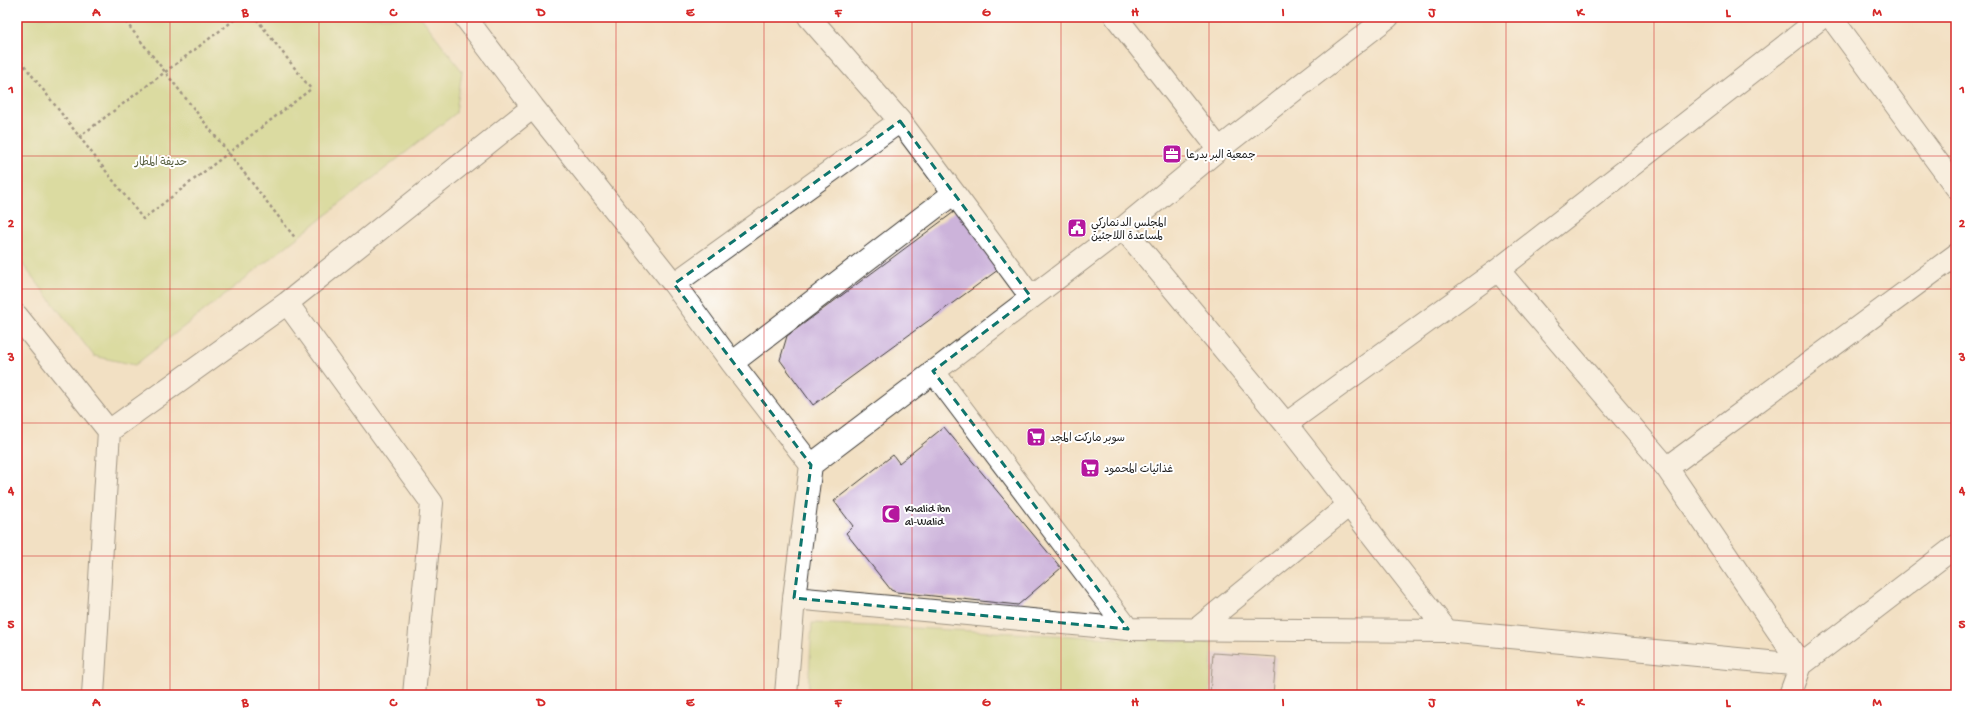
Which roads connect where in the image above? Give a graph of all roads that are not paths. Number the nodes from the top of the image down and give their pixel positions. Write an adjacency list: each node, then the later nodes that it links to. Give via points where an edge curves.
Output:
1 (465, 17): 7 (street)
2 (809, 17): 8 (street)
3 (1116, 17): 9 (street)
4 (1388, 17): 9 (street)
5 (1822, 17): 14 (street)
6 (1830, 17): 10 (street)
7 (533, 107): 15 (street); 17 (street)
8 (900, 121): 11 (street); 15 (street)
9 (1219, 149): 12 (street)
10 (1956, 187)
11 (954, 194): 16 (street); 19 (street)
12 (1123, 228): 16 (street); 21 (street)
13 (1956, 255): 24 (street)
14 (1498, 270): 21 (street); 24 (street)
15 (674, 284): 19 (street)
16 (1031, 297): 20 (street)
17 (287, 303): 22 (street); 33 (street, via 432,503)
18 (20, 327): 22 (street)
19 (732, 362): 23 (street)
20 (933, 371): 23 (street); 28 (street)
21 (1286, 424): 25 (street)
22 (109, 431): 32 (street)
23 (811, 465): 27 (street)
24 (1667, 468): 31 (street)
25 (1349, 505): 29 (street); 30 (street)
26 (1956, 546): 31 (street)
27 (794, 598): 28 (street); 34 (street)
28 (1128, 629): 29 (street)
29 (1197, 629): 30 (street)
30 (1447, 631): 31 (street)
31 (1801, 665): 35 (street)
32 (93, 695)
33 (414, 695)
34 (786, 695)
35 (1790, 695)

